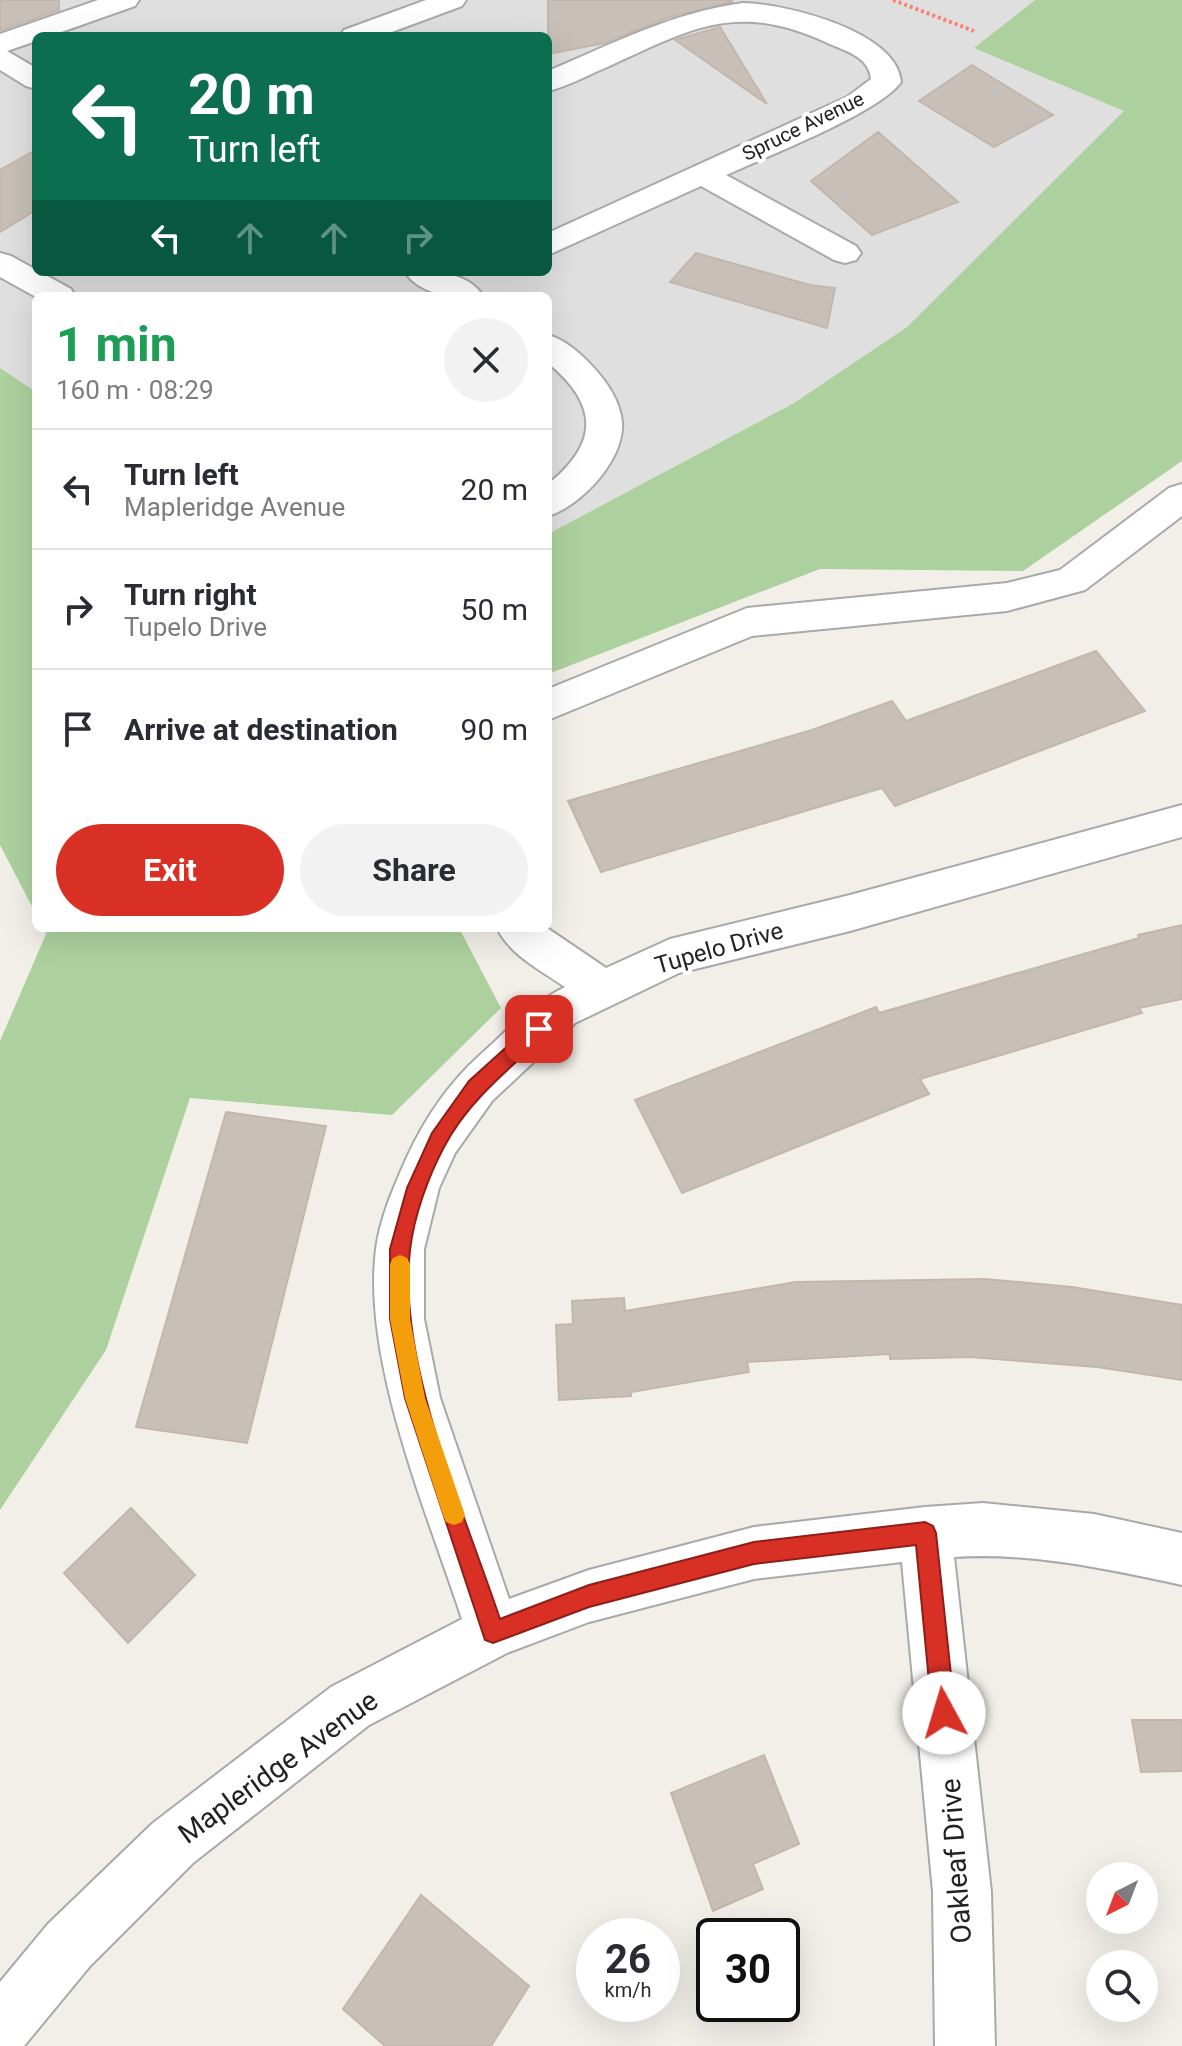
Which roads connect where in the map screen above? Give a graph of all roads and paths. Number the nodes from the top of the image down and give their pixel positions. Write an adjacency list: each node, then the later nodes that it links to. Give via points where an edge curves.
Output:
1 (125, 0): 5 (street)
2 (452, 0): 6 (street)
3 (893, 0): 4 (path)
4 (974, 31)
5 (34, 32)
6 (365, 32)
7 (32, 33): 8 (street)
8 (0, 44)
9 (0, 58): 10 (street)
10 (32, 78)
11 (552, 80): 12 (street, Spruce Avenue, via 688,24 744,11 837,36 881,61 886,82 857,103)
12 (703, 175): 13 (street, Spruce Avenue); 14 (street)
13 (552, 243)
14 (845, 253)
15 (0, 263): 18 (street)
16 (429, 276): 19 (street)
17 (482, 276): 19 (street)
18 (52, 292)
19 (460, 292)
20 (552, 349): 22 (street, via 598,395 607,425 600,452 582,476)
21 (1182, 497): 23 (street, via 1072,580 1007,597 747,622)
22 (552, 500)
23 (552, 703)
24 (1182, 821): 26 (street, Tupelo Drive, via 670,957)
25 (522, 932): 26 (street)
26 (603, 989): 29 (street, Tupelo Drive, via 560,1010 476,1087 438,1139 416,1188 400,1249 400,1319 415,1398)
27 (925, 1533): 28 (street, Mapleridge Avenue, via 983,1529 1078,1538); 29 (street, Mapleridge Avenue, via 754,1553 589,1596); 31 (street, Oakleaf Drive, via 962,1892)
28 (1182, 1559)
29 (493, 1632): 30 (street, Mapleridge Avenue, via 350,1706 173,1843 69,1945)
30 (0, 2029)
31 (965, 2046)

